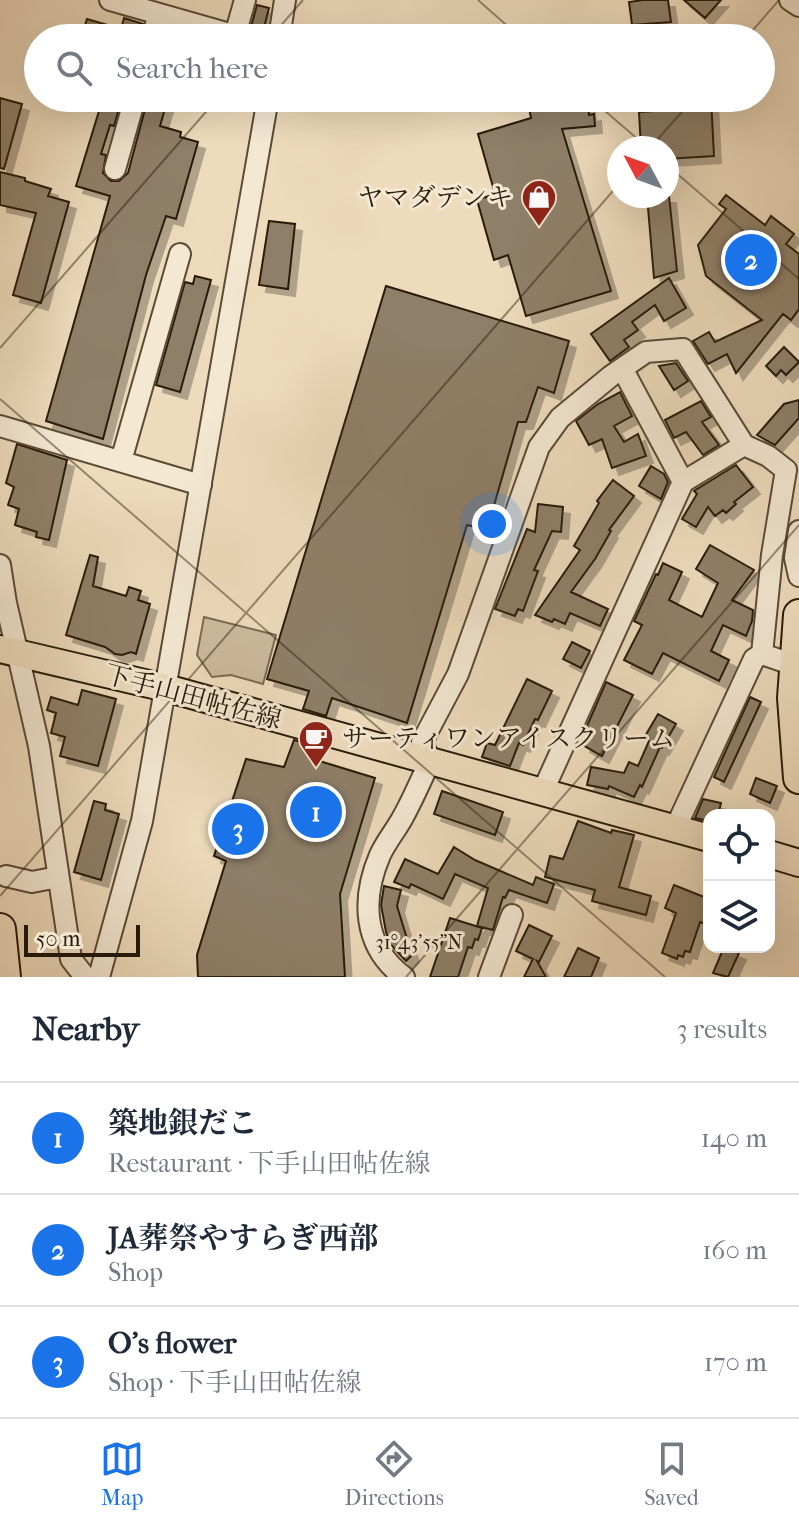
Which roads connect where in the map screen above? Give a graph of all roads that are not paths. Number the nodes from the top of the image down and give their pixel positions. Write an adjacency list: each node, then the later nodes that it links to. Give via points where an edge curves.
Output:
1 (110, 0): 6 (street)
2 (245, 0): 9 (street)
3 (285, 0): 10 (street)
4 (790, 0): 5 (street)
5 (799, 6)
6 (159, 14): 7 (street); 8 (street)
7 (156, 24)
8 (194, 24)
9 (241, 24)
10 (281, 24)
11 (131, 112): 13 (street)
12 (266, 112): 20 (street)
13 (115, 169)
14 (180, 254): 18 (street)
15 (623, 370): 17 (street, via 646,352 683,349); 19 (street); 29 (street, via 560,418 539,447 458,674 422,742)
16 (0, 426): 18 (street)
17 (744, 445): 19 (street); 26 (street, via 786,470)
18 (121, 461): 20 (street)
19 (683, 482): 31 (street)
20 (201, 485): 28 (street)
21 (799, 531): 23 (street)
22 (0, 565): 25 (street)
23 (799, 576)
24 (799, 615): 27 (highway)
25 (10, 651): 28 (main road, 下手山田帖佐線); 37 (street, via 39,746)
26 (762, 654): 27 (street); 32 (street, via 754,659)
27 (794, 665): 30 (highway)
28 (166, 688): 29 (main road, 下手山田帖佐線); 42 (street, via 142,821)
29 (430, 761): 31 (main road, 下手山田帖佐線); 43 (street, via 380,855 367,904 369,930 379,953)
30 (799, 778)
31 (542, 793): 32 (main road, 下手山田帖佐線)
32 (675, 829): 33 (main road, 下手山田帖佐線)
33 (703, 836)
34 (775, 856): 35 (main road)
35 (799, 863)
36 (6, 876): 37 (street, via 32,882)
37 (58, 877): 41 (street, via 71,959)
38 (512, 915): 44 (street)
39 (0, 929): 40 (highway)
40 (5, 977)
41 (85, 977)
42 (99, 977)
43 (404, 977)
44 (489, 977)

